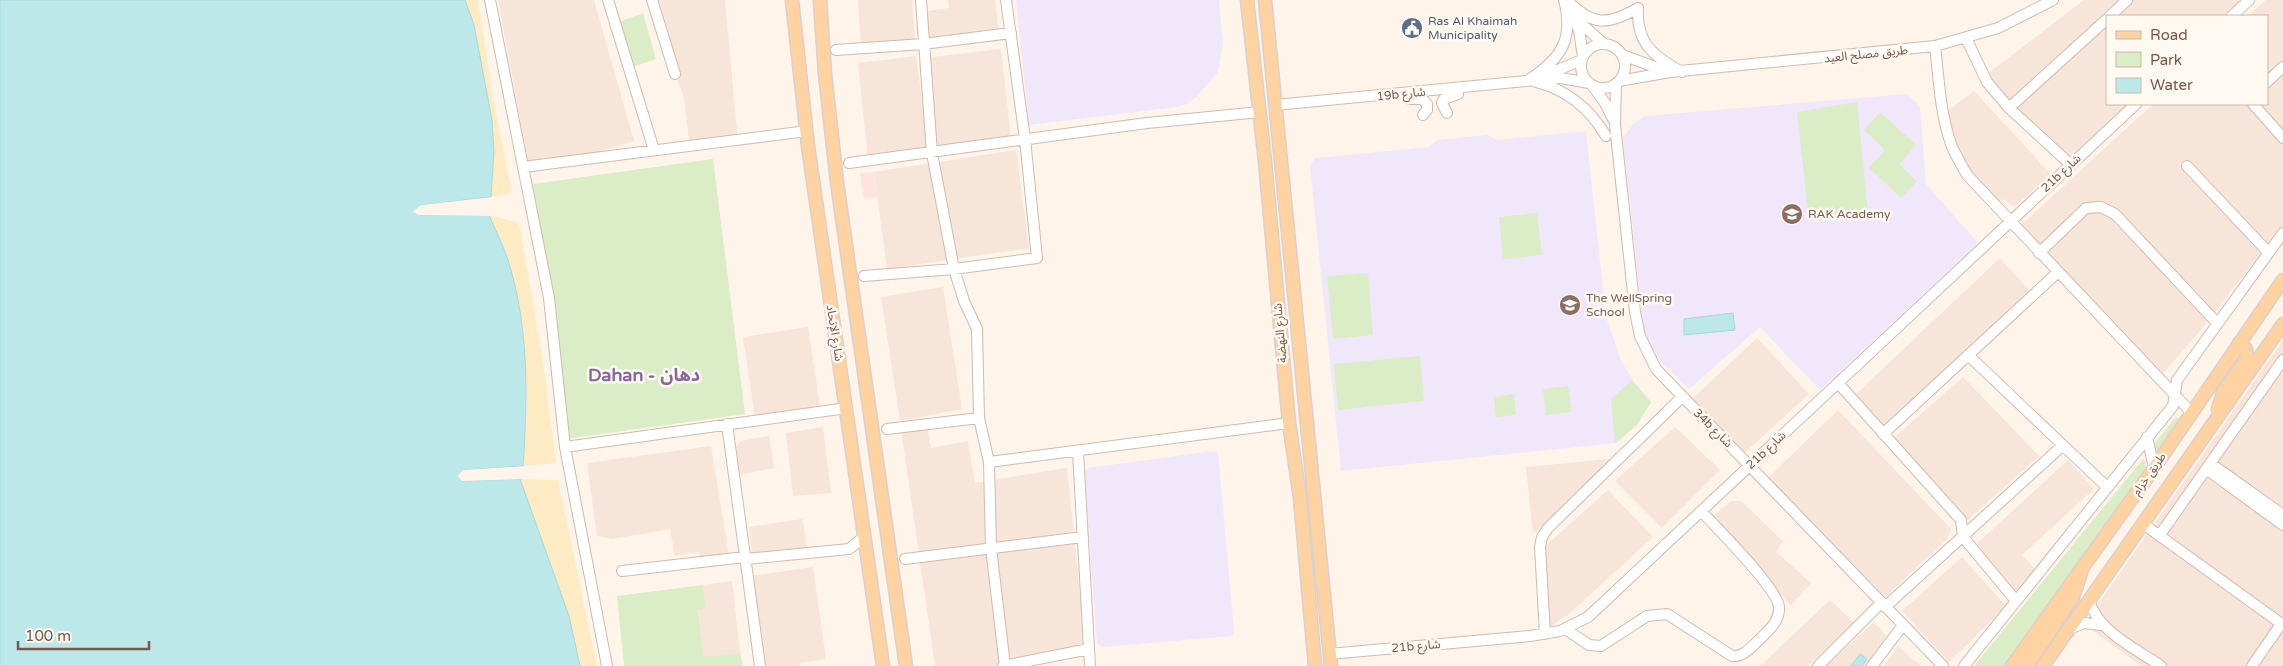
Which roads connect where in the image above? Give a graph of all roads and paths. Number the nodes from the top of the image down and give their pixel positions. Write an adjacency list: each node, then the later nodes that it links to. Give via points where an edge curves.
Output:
1 (490, 0): 53 (street)
2 (608, 0): 48 (street)
3 (652, 0): 29 (street)
4 (792, 0): 44 (main road, شارع الإتحاد)
5 (820, 0): 116 (main road, شارع الإتحاد, via 838,182)
6 (921, 0): 20 (street)
7 (1006, 0): 18 (street)
8 (1247, 0): 40 (main road, شارع النهضة)
9 (1265, 0): 36 (main road, شارع النهضة)
10 (1565, 0): 16 (street); 28 (street, via 1584,16 1598,21 1610,22 1638,8 1638,23 1647,46 1656,56); 30 (street, via 1568,24 1562,48 1554,60)
11 (2053, 0): 19 (street, طريق مصلح العيد, via 1998,28)
12 (2127, 0): 14 (street)
13 (2250, 0): 15 (street)
14 (2111, 15)
15 (2233, 15)
16 (1574, 16): 21 (street); 25 (street)
17 (2106, 20): 39 (street)
18 (1011, 33): 20 (street); 47 (street)
19 (1966, 38): 22 (street, طريق مصلح العيد); 39 (street, via 1987,82)
20 (924, 44): 23 (street); 49 (street)
21 (1604, 44): 24 (street, via 1614,47); 25 (street, via 1591,48)
22 (1935, 46): 28 (street, طريق مصلح العيد); 54 (street, via 1941,104 1952,146 1967,175)
23 (836, 50)
24 (1622, 55): 27 (street, طريق مصلح العيد); 32 (street, via 1624,72)
25 (1583, 58): 30 (street, 19b شارع); 34 (street, via 1582,73)
26 (2283, 67): 31 (street)
27 (1670, 72): 28 (street, طريق مصلح العيد); 32 (street, طريق مصلح العيد)
28 (1682, 72)
29 (675, 74)
30 (1528, 81): 33 (street, 19b شارع); 34 (street, 19b شارع, via 1561,78); 45 (street, via 1554,88 1578,101)
31 (2268, 81)
32 (1617, 82): 34 (street, via 1602,88); 43 (street, 34b شارع)
33 (1505, 84): 35 (street, 19b شارع); 41 (street, via 1491,90 1449,95 1442,103)
34 (1590, 84): 43 (street, 34b شارع, via 1605,103)
35 (1322, 102): 36 (street, 19b شارع); 42 (street, via 1332,108 1417,98 1427,104)
36 (1275, 105): 92 (main road, شارع النهضة)
37 (2135, 105): 51 (street, 21b شارع)
38 (2254, 105): 46 (street)
39 (2009, 108): 51 (street)
40 (1260, 112): 47 (street); 74 (main road, شارع النهضة)
41 (1447, 113)
42 (1423, 115)
43 (1615, 125): 68 (street, 34b شارع, via 1640,336 1656,369)
44 (807, 131): 48 (street); 70 (main road, شارع الإتحاد)
45 (1606, 136)
46 (2283, 138)
47 (1025, 139): 49 (street); 58 (street, via 1037,258)
48 (654, 150): 53 (street)
49 (932, 153): 50 (street); 58 (street)
50 (849, 163)
51 (2070, 164): 54 (street, 21b شارع)
52 (2187, 166): 56 (street)
53 (523, 167): 80 (street, via 548,298)
54 (2010, 221): 57 (street); 67 (street, 21b شارع)
55 (2283, 233): 56 (street)
56 (2268, 252): 62 (street)
57 (2039, 253): 59 (street); 62 (street, via 2086,208 2101,207 2115,214)
58 (954, 269): 60 (street); 73 (street, via 977,329)
59 (2058, 272): 65 (street); 69 (street)
60 (864, 276)
61 (2283, 280): 64 (main road, طريق خزام)
62 (2217, 323): 69 (street, via 2177,380)
63 (2283, 324): 72 (main road, طريق خزام)
64 (2239, 343): 71 (main road, طريق خزام); 72 (main road, via 2246,348 2247,358 2223,393)
65 (1968, 355): 77 (street); 79 (street)
66 (2283, 360): 84 (street)
67 (1838, 383): 77 (street); 83 (street, 21b شارع)
68 (1682, 397): 83 (street, 34b شارع); 110 (street, via 1542,537)
69 (2176, 399): 71 (street); 78 (street)
70 (847, 408): 75 (street); 94 (main road, شارع الإتحاد)
71 (2191, 412): 85 (main road, طريق خزام)
72 (2217, 416): 90 (main road, طريق خزام)
73 (979, 418): 76 (street); 82 (street)
74 (1289, 423): 81 (street); 87 (main road, شارع النهضة)
75 (727, 424): 80 (street); 98 (street)
76 (887, 429)
77 (1883, 434): 96 (street, via 1961,520)
78 (2147, 437): 85 (street); 86 (street)
79 (2062, 446): 86 (street); 96 (street)
80 (565, 447): 113 (street)
81 (1078, 452): 82 (street); 95 (street)
82 (989, 462): 97 (street)
83 (1750, 465): 88 (street, 21b شارع); 104 (street, 34b شارع)
84 (2208, 466): 89 (street); 91 (street); 93 (street)
85 (2154, 468): 100 (main road, طريق خزام)
86 (2107, 487): 103 (street)
87 (1300, 498): 92 (main road, via 1306,538 1310,540); 119 (main road, شارع النهضة)
88 (1701, 511): 108 (street, 21b شارع, via 1597,611); 108 (street, via 1770,589 1779,606 1772,627 1743,654 1732,656 1667,614 1647,616 1601,646 1589,644)
89 (2283, 515)
90 (2142, 523): 93 (street); 102 (main road, طريق خزام)
91 (2283, 525)
92 (1318, 536): 112 (main road, شارع النهضة)
93 (2159, 536): 105 (street)
94 (864, 537): 98 (street, via 849,550); 115 (main road, شارع الإتحاد)
95 (1083, 537): 97 (street); 111 (street)
96 (1963, 537): 103 (street); 104 (street)
97 (991, 548): 99 (street); 117 (street)
98 (746, 558): 101 (street); 114 (street)
99 (905, 559)
100 (2086, 559): 124 (main road, طريق خزام); 125 (main road, via 2073,597)
101 (622, 571)
102 (2089, 600): 107 (street); 109 (main road, طريق خزام)
103 (2016, 602): 123 (street)
104 (1883, 605): 106 (street, 34b شارع); 120 (street)
105 (2282, 624): 128 (street)
106 (1903, 625): 121 (street); 122 (street, 34b شارع)
107 (2102, 625): 109 (street, via 2084,623); 127 (street)
108 (1565, 629): 110 (street, 21b شارع)
109 (2068, 629): 126 (main road, طريق خزام)
110 (1545, 634): 112 (street, 21b شارع)
111 (1089, 649): 117 (street); 118 (street)
112 (1330, 660)
113 (608, 666)
114 (760, 666)
115 (883, 666)
116 (906, 666)
117 (1004, 666)
118 (1090, 666)
119 (1315, 666)
120 (1818, 666)
121 (1872, 666)
122 (1944, 666)
123 (1964, 666)
124 (2012, 666)
125 (2027, 666)
126 (2043, 666)
127 (2161, 666)
128 (2252, 666)

